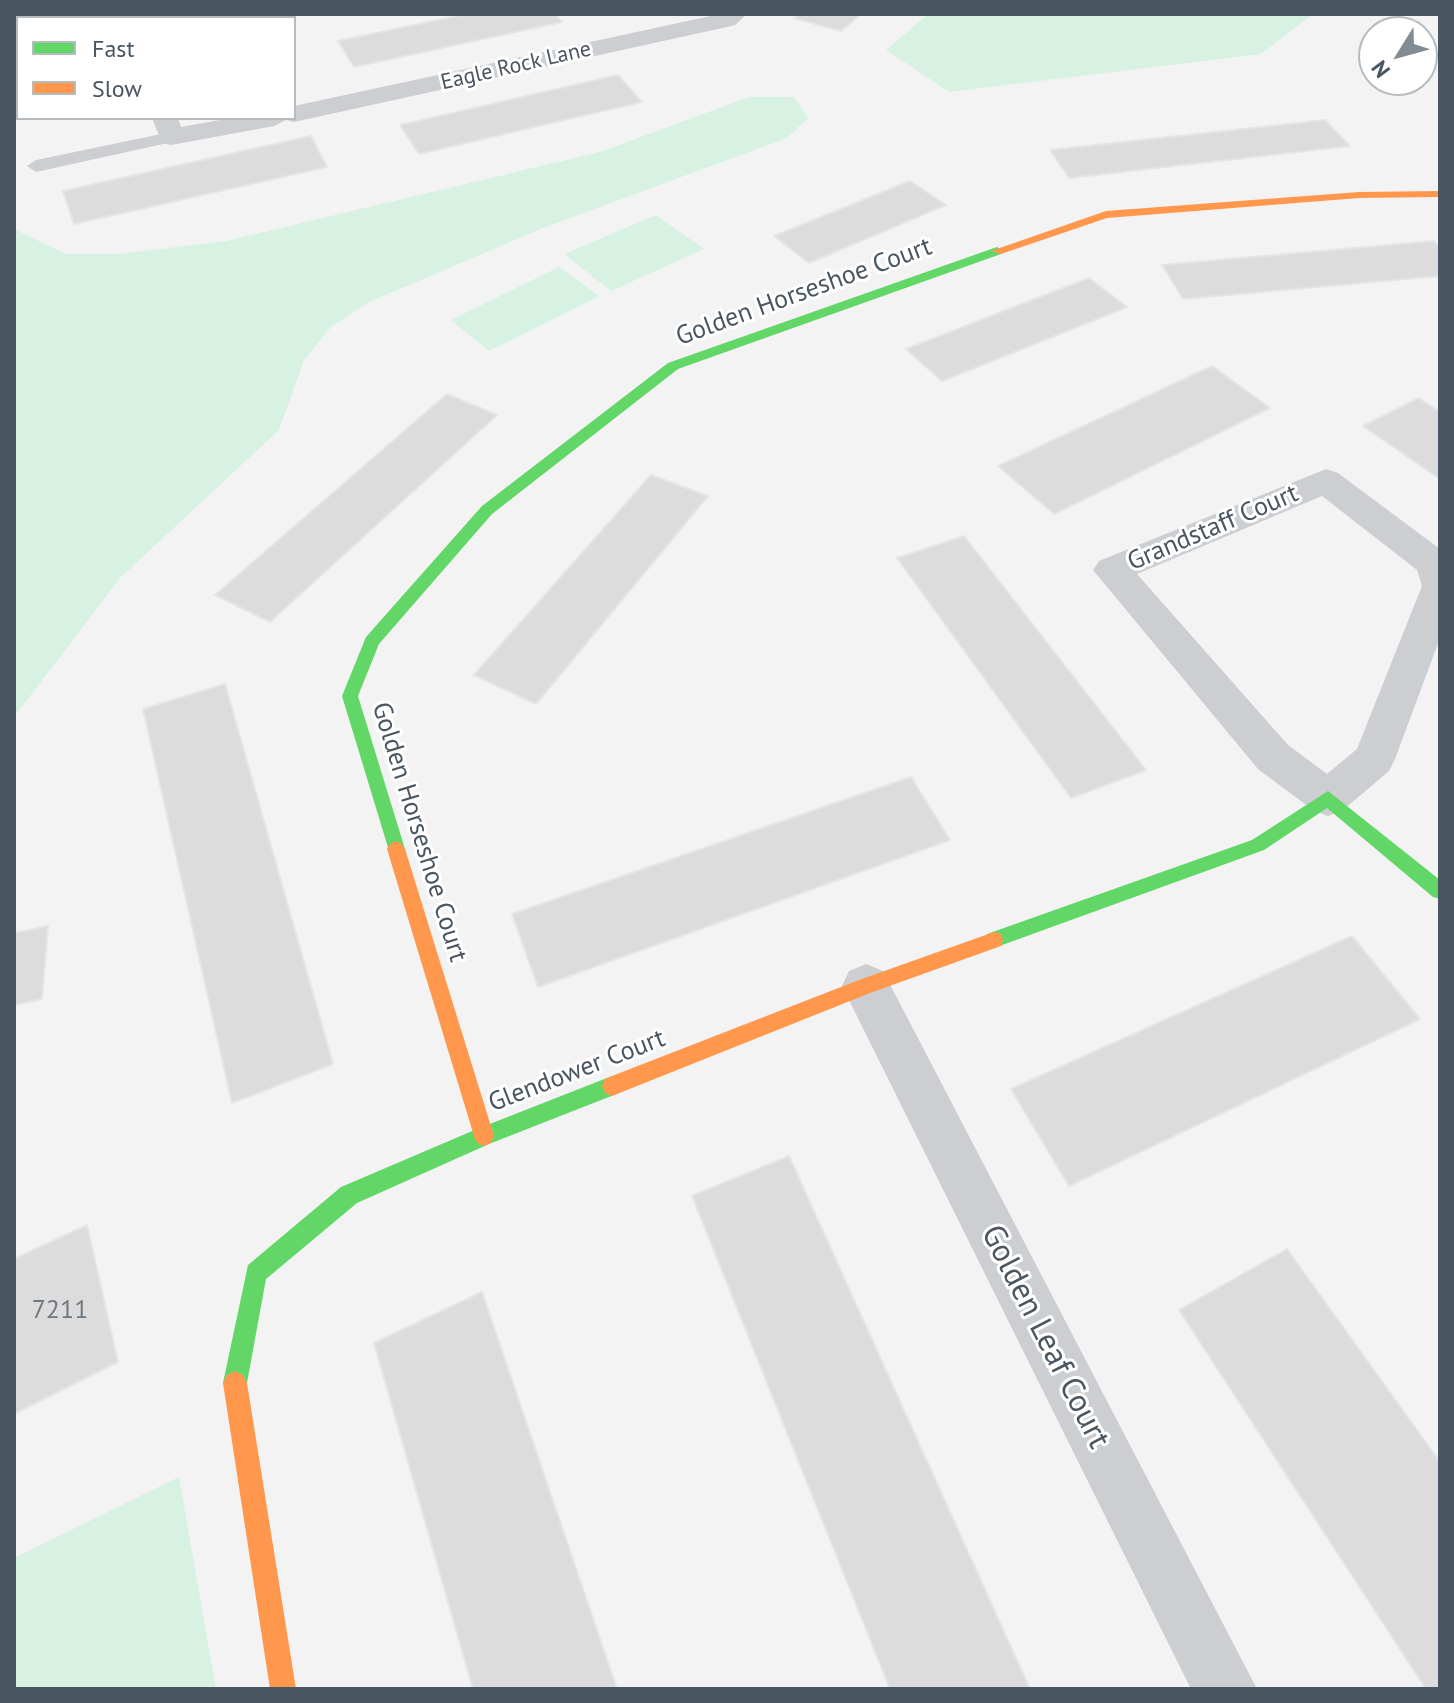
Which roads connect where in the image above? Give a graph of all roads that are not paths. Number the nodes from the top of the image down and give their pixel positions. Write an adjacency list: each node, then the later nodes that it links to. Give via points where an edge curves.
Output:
1 (735, 14): 2 (street, Eagle Rock Lane, via 727,20)
2 (296, 114)
3 (250, 120): 4 (street)
4 (168, 127): 5 (lane)
5 (36, 166)
6 (1440, 194): 11 (street, Golden Horseshoe Court, via 1328,198 1080,221 673,366 487,510 372,641 350,696)
7 (1440, 586): 8 (street, Grandstaff Court, via 1374,759); 8 (street, Grandstaff Court, via 1433,563 1326,481 1112,570 1273,757)
8 (1328, 798): 9 (street, Grandstaff Court); 10 (street, Glendower Court, via 1258,845)
9 (1440, 891)
10 (866, 986): 11 (street, Glendower Court); 13 (street, Golden Leaf Court)
11 (484, 1136): 12 (street, Glendower Court, via 349,1195 256,1273 235,1385)
12 (283, 1689)
13 (1225, 1689)

